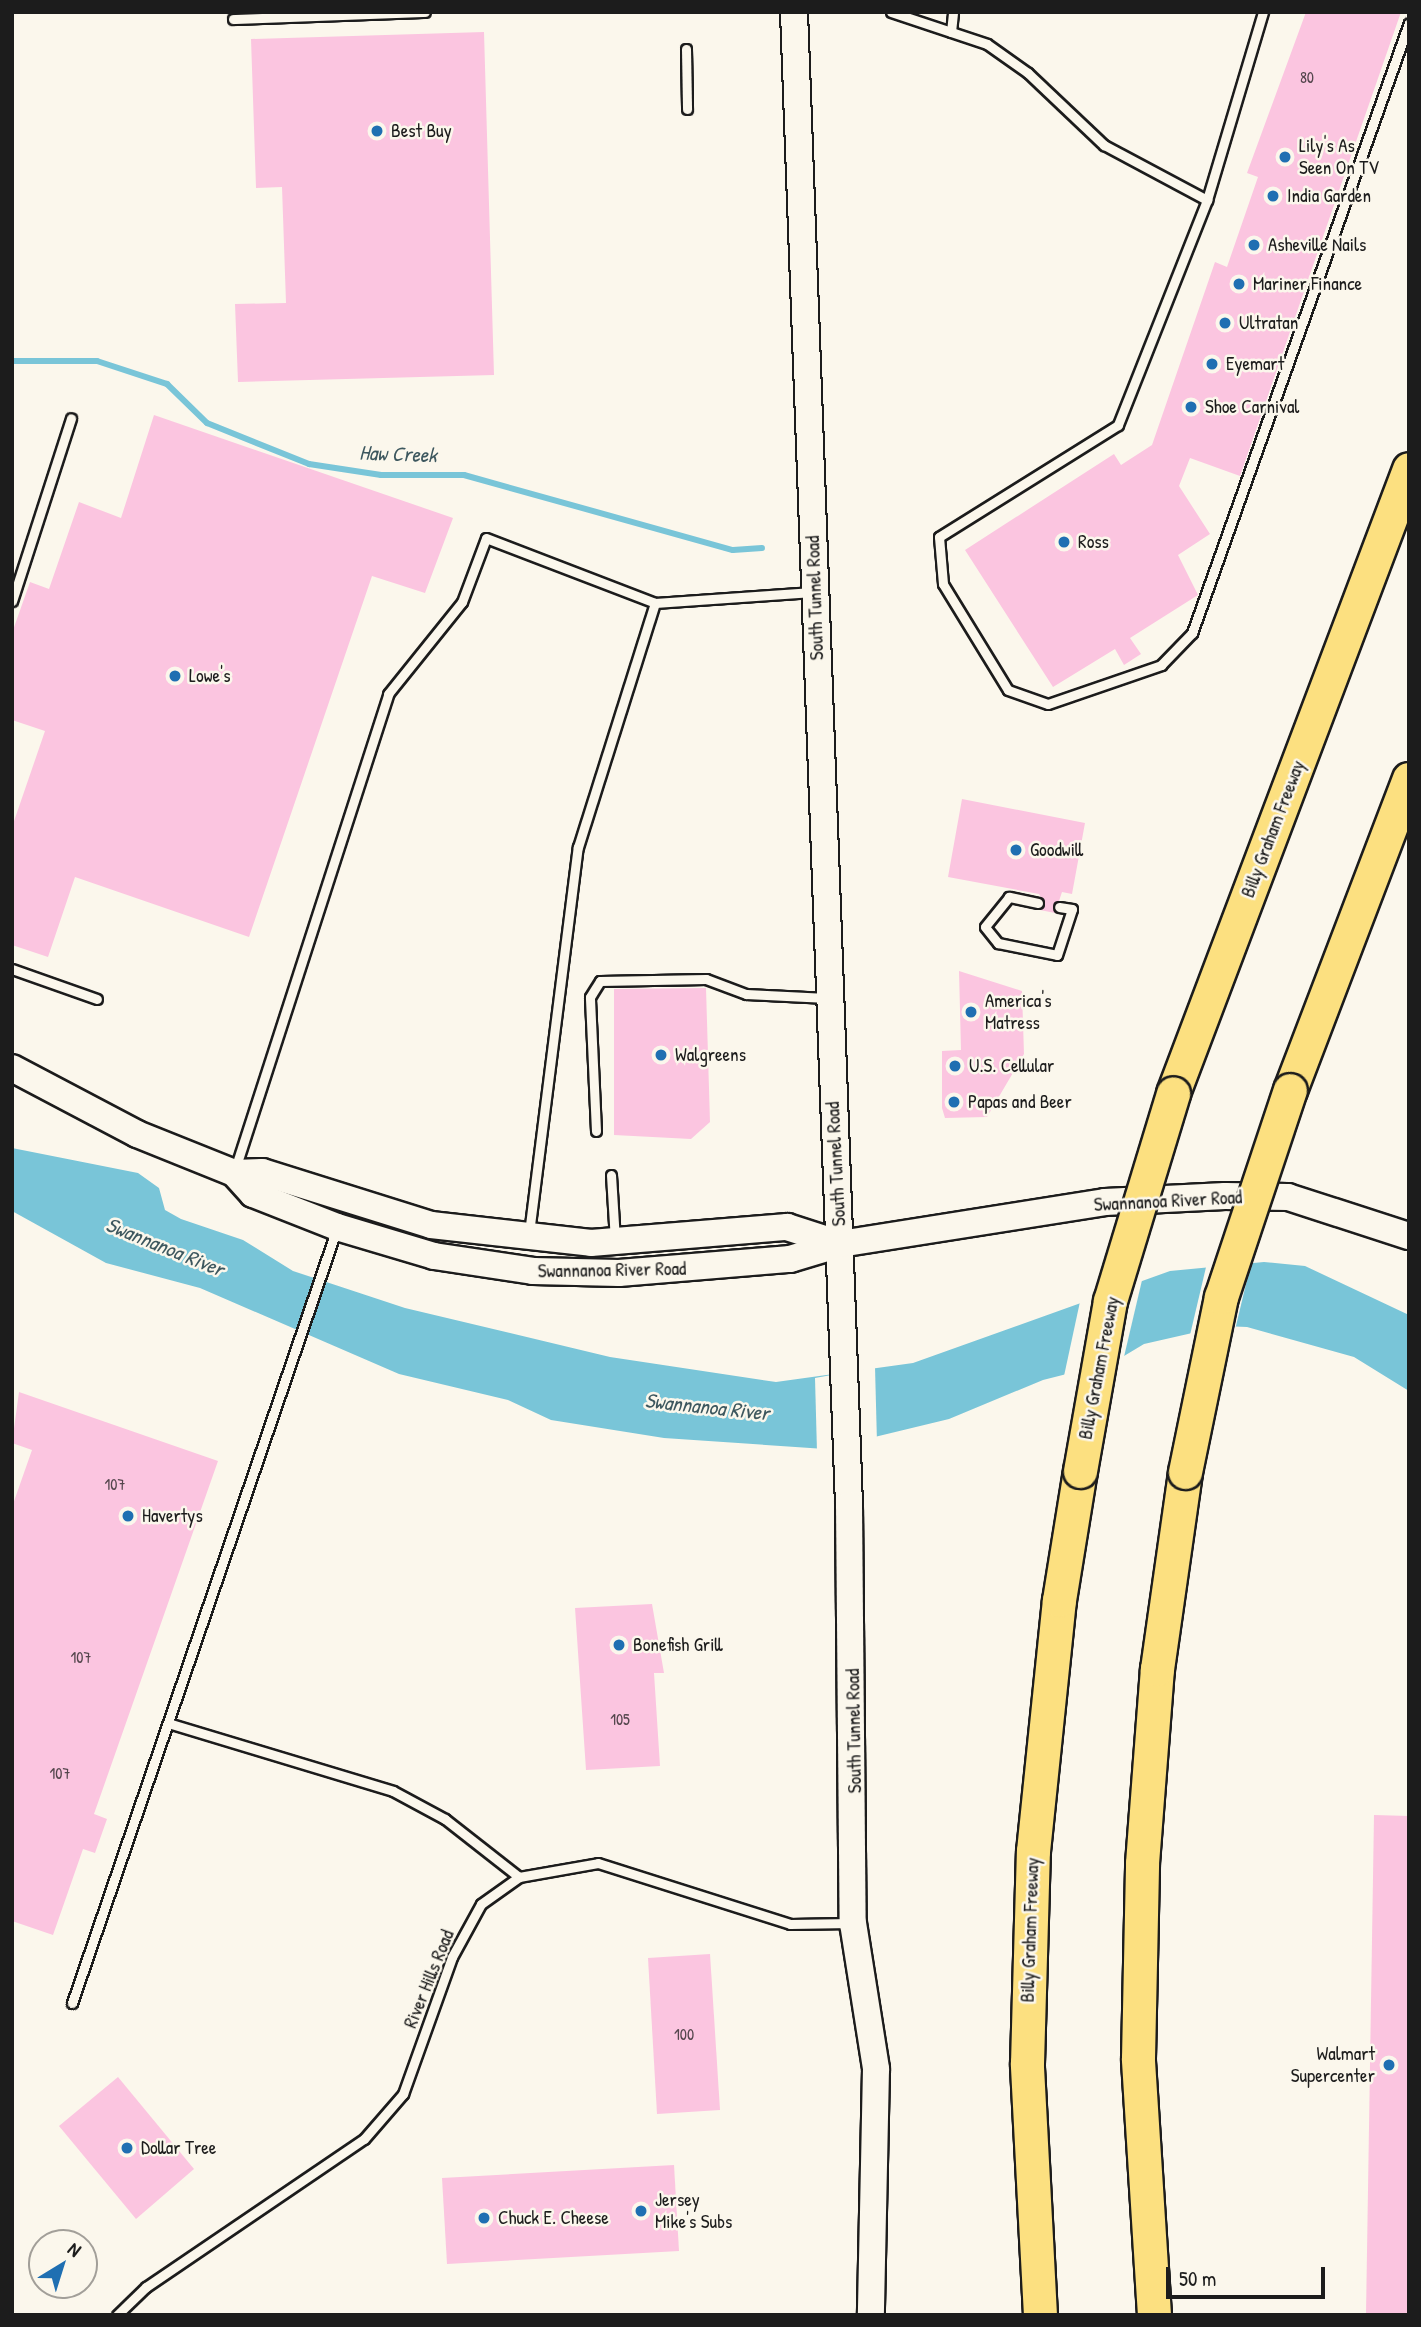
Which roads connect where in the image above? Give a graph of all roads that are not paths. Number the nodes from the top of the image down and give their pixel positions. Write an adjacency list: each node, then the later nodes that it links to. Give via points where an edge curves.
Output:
1 (425, 12): 6 (lane)
2 (794, 12): 14 (main road, South Tunnel Road)
3 (891, 12): 8 (lane)
4 (953, 12): 8 (lane)
5 (1263, 12): 11 (lane)
6 (233, 19)
7 (1409, 23): 11 (lane, via 1192,633 1161,665 1048,704 1008,690 943,584 939,537 1118,425)
8 (951, 32): 11 (lane, via 1006,55 1130,162)
9 (686, 49): 10 (lane)
10 (687, 109)
11 (1207, 200)
12 (71, 418): 15 (lane)
13 (1409, 469): 38 (highway, Billy Graham Freeway, bridge, via 1173,1093 1110,1301 1057,1613 1032,1863 1027,2063)
14 (815, 592): 16 (lane); 21 (main road, South Tunnel Road)
15 (12, 601)
16 (655, 603): 25 (lane, via 486,538 462,602 388,694); 29 (lane, via 578,847)
17 (1409, 779): 39 (highway, bridge, via 1290,1090 1221,1297 1185,1472 1158,1656 1142,1863 1138,2058)
18 (1038, 903): 19 (lane, via 1009,897 985,927 998,943 1057,955 1072,909)
19 (1059, 907)
20 (12, 969): 22 (lane)
21 (827, 998): 24 (lane, via 746,994 706,979 600,981 590,997); 31 (main road, South Tunnel Road)
22 (97, 999)
23 (12, 1068): 25 (main road, Swannanoa River Road, via 136,1135)
24 (596, 1131)
25 (234, 1173): 27 (main road, Swannanoa River Road, via 253,1194); 29 (main road, Swannanoa River Road, via 262,1172 390,1215)
26 (611, 1175): 30 (lane)
27 (337, 1227): 31 (main road, Swannanoa River Road, via 434,1256 573,1273 790,1259); 32 (lane)
28 (1408, 1234): 31 (main road, Swannanoa River Road, via 1288,1197 1225,1196 1105,1202)
29 (528, 1240): 30 (main road, Swannanoa River Road)
30 (615, 1243): 31 (main road, Swannanoa River Road, via 787,1227)
31 (840, 1244): 34 (main road, South Tunnel Road, via 849,1506)
32 (168, 1723): 33 (lane, via 393,1791 445,1819); 35 (lane)
33 (519, 1877): 34 (lane, River Hills Road, via 598,1863 790,1924); 36 (lane, River Hills Road, via 481,1905 452,1957 403,2094 364,2140 146,2287)
34 (853, 1923): 37 (main road, South Tunnel Road, via 876,2069)
35 (72, 2003)
36 (117, 2315)
37 (871, 2315)
38 (1040, 2315)
39 (1154, 2315)

